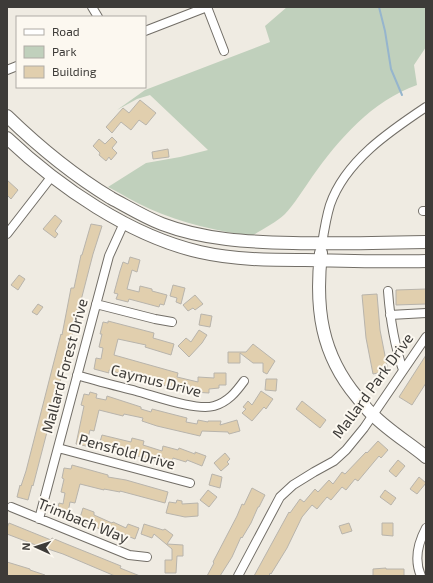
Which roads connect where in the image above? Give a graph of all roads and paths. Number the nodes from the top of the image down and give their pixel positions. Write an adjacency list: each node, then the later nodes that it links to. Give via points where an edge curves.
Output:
1 (92, 7): 3 (street)
2 (207, 7): 4 (street); 5 (street)
3 (97, 16)
4 (146, 31)
5 (224, 51)
6 (426, 107): 13 (street, via 401,123 360,158 330,203)
7 (7, 116): 13 (main road, via 30,139 76,175 131,209 162,224 212,237 241,241)
8 (7, 138): 9 (main road)
9 (52, 176): 10 (main road); 11 (street)
10 (124, 223): 14 (main road, via 164,241 200,252 251,260); 17 (street, Mallard Forest Drive, via 109,256)
11 (7, 234)
12 (426, 242): 13 (main road)
13 (322, 244): 14 (main road)
14 (320, 261): 15 (main road); 25 (main road, via 320,313 325,338 341,376)
15 (426, 261)
16 (388, 291): 19 (street)
17 (96, 304): 20 (street); 23 (street, Mallard Forest Drive)
18 (426, 313): 19 (street)
19 (390, 315): 22 (street, via 394,344)
20 (172, 322)
21 (426, 337): 22 (street, Mallard Park Drive)
22 (403, 370): 25 (street, Mallard Park Drive)
23 (77, 375): 24 (street, Caymus Drive, via 203,407 224,402 235,394); 26 (street, Mallard Forest Drive)
24 (244, 381)
25 (373, 415): 27 (main road); 33 (street, Mallard Park Drive, via 338,457 293,485 280,497)
26 (58, 448): 28 (street, Pensfold Drive); 30 (street, Mallard Forest Drive)
27 (426, 457)
28 (190, 483)
29 (11, 507): 30 (street, Trimbach Way)
30 (39, 519): 32 (street, Trimbach Way, via 129,555)
31 (426, 528): 34 (street, via 418,552 417,562)
32 (147, 556)
33 (238, 576)
34 (421, 576)

